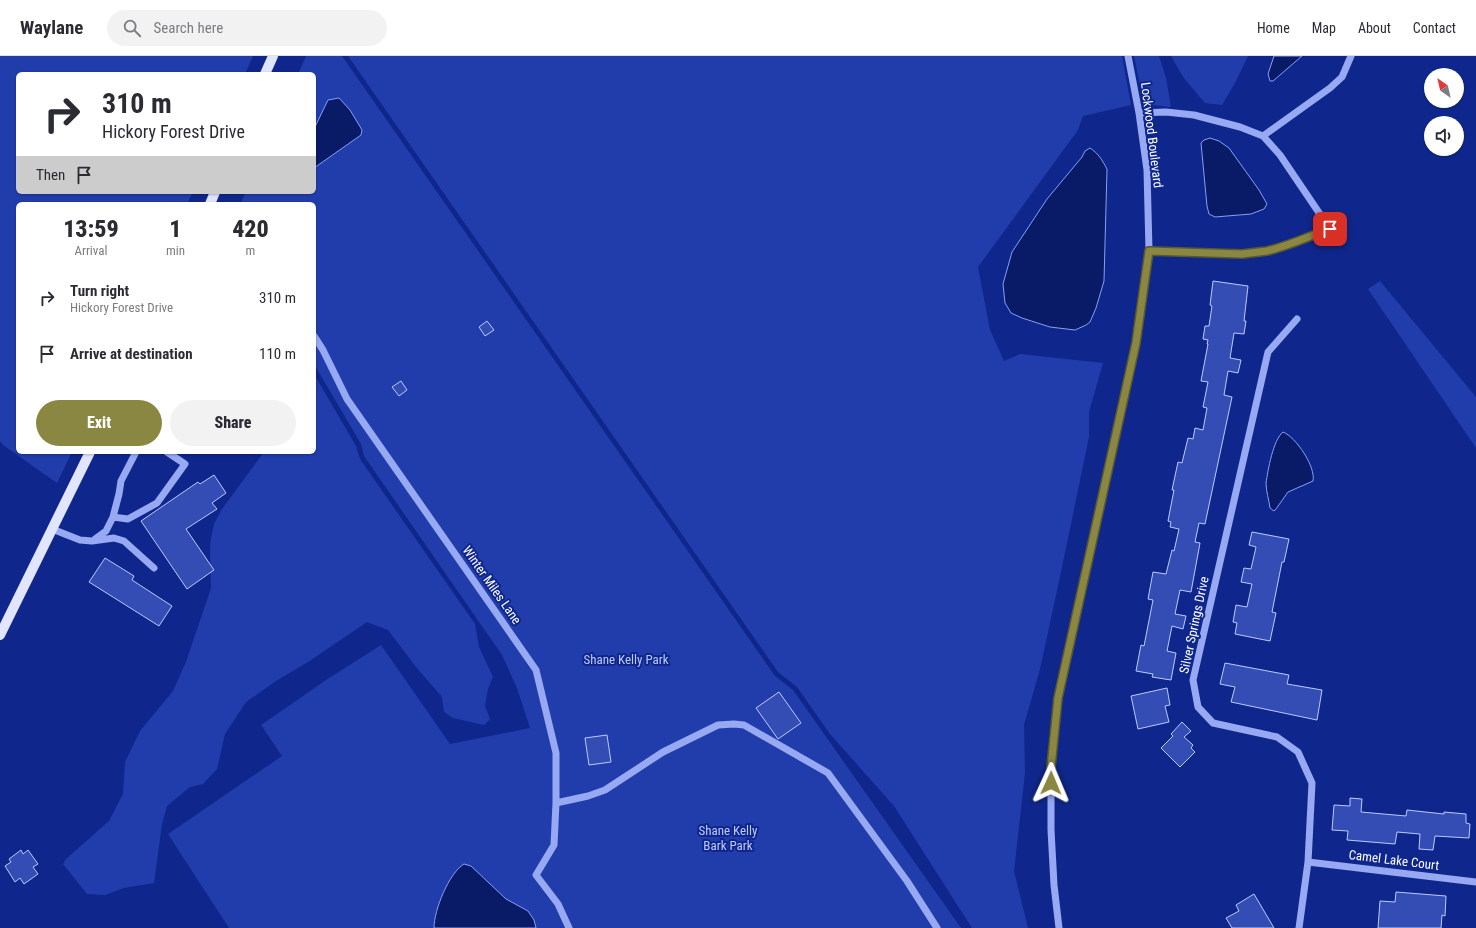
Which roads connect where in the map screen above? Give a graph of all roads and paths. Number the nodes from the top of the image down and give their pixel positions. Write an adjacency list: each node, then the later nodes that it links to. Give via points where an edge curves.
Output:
1 (273, 56): 4 (main road)
2 (1128, 56): 5 (street, Lockwood Boulevard)
3 (1351, 56): 6 (street, via 1342,77 1330,88)
4 (266, 72)
5 (1139, 113): 6 (street, via 1194,115 1240,126); 7 (street, Lockwood Boulevard, via 1147,170)
6 (1263, 136): 7 (street, via 1280,155 1330,229 1267,251 1242,254)
7 (1149, 251): 23 (street, Lockwood Boulevard, via 1136,343 1058,698 1051,767 1051,830)
8 (1297, 319): 19 (street, Silver Springs Drive, via 1268,352 1193,680 1198,707 1213,723 1277,737 1298,752 1312,783)
9 (316, 339): 18 (street, Winter Miles Lane, via 347,399 536,670 556,753)
10 (89, 454): 14 (main road)
11 (135, 454): 13 (street, via 121,481)
12 (170, 454): 13 (street, via 185,464 157,503 128,519)
13 (113, 517): 15 (street, via 106,531)
14 (52, 529): 15 (street, via 80,540); 17 (main road)
15 (92, 541): 16 (street, via 114,538 124,541)
16 (154, 568)
17 (0, 635)
18 (556, 803): 21 (street, Winter Miles Lane, via 554,845 536,875 558,904); 22 (street, via 605,790 663,752 718,725 744,725 828,773 907,881)
19 (1308, 862): 20 (street, Camel Lake Court); 24 (street, Silver Springs Drive)
20 (1476, 882)
21 (568, 928)
22 (937, 928)
23 (1059, 928)
24 (1299, 928)

